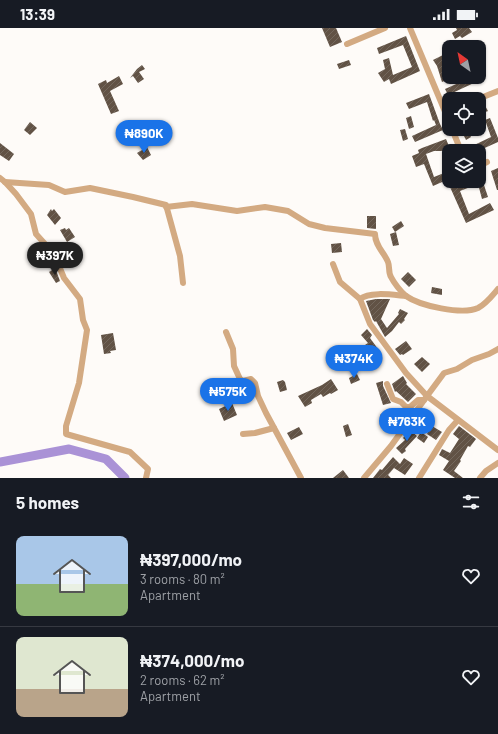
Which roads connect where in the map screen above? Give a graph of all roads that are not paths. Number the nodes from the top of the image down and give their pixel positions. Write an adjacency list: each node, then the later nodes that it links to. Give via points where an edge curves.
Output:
1 (385, 28): 3 (street)
2 (410, 28): 6 (street)
3 (347, 44)
4 (498, 91): 5 (street)
5 (486, 96)
6 (442, 101)
7 (3, 180): 8 (street, via 49,185 66,192 90,188); 23 (street, via 31,214 36,234 54,254 64,278 80,299 87,330 79,383 66,434 130,452 148,469)
8 (166, 207): 10 (street, via 180,256); 12 (street, via 192,204 237,211 265,207 288,211 309,224 325,228 375,234 388,262 390,275)
9 (333, 264): 13 (street, via 340,282)
10 (183, 283)
11 (498, 289): 12 (street, via 484,305 460,311 423,304)
12 (406, 296): 13 (street, via 375,294)
13 (360, 299): 17 (street, via 370,324)
14 (226, 332): 19 (street, via 233,349 234,366 240,379 251,379 255,383 258,396)
15 (498, 349): 17 (street, via 444,373)
16 (387, 384): 17 (street, via 393,399 408,408 418,400)
17 (426, 398): 18 (street); 25 (street)
18 (458, 420): 21 (street); 26 (street)
19 (274, 428): 20 (street); 24 (street)
20 (243, 434)
21 (498, 450)
22 (498, 463): 27 (street)
23 (146, 478)
24 (301, 478)
25 (364, 478)
26 (419, 478)
27 (480, 478)

